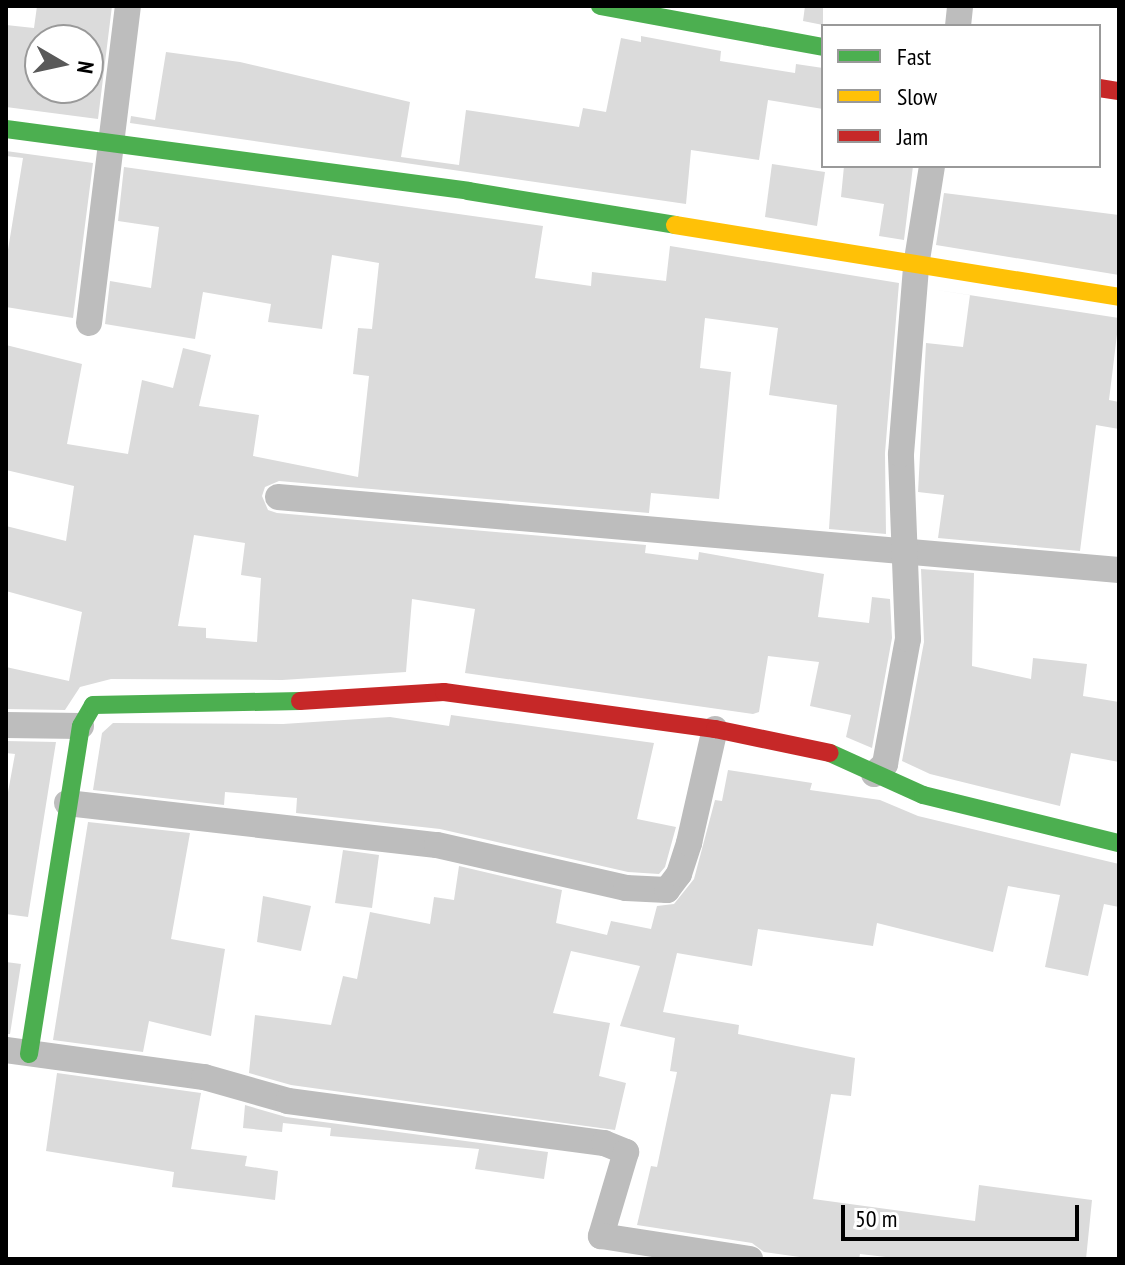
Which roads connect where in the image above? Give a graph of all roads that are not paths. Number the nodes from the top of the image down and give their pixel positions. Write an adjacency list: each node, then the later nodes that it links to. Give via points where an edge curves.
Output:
1 (128, 6): 6 (street)
2 (600, 6): 3 (street)
3 (700, 17): 4 (street)
4 (821, 47)
5 (6, 129): 6 (street)
6 (114, 142): 8 (street, via 468,191); 10 (street)
7 (932, 168): 8 (street)
8 (916, 266): 9 (street); 12 (street, via 901,454)
9 (1119, 297)
10 (89, 323)
11 (278, 497): 12 (street)
12 (908, 555): 13 (street); 17 (street, via 908,639 885,764)
13 (1119, 570)
14 (6, 725): 15 (street)
15 (81, 726): 16 (street, via 93,705 111,701 283,702 444,692); 18 (street)
16 (715, 729): 17 (street, via 825,751); 18 (street, via 689,843 679,874 667,890 626,888 437,845)
17 (874, 774): 19 (street, via 923,795)
18 (67, 803): 20 (street)
19 (1119, 843)
20 (18, 1052): 21 (street, via 204,1077 288,1101 604,1143 626,1152 601,1236)
21 (750, 1259)

